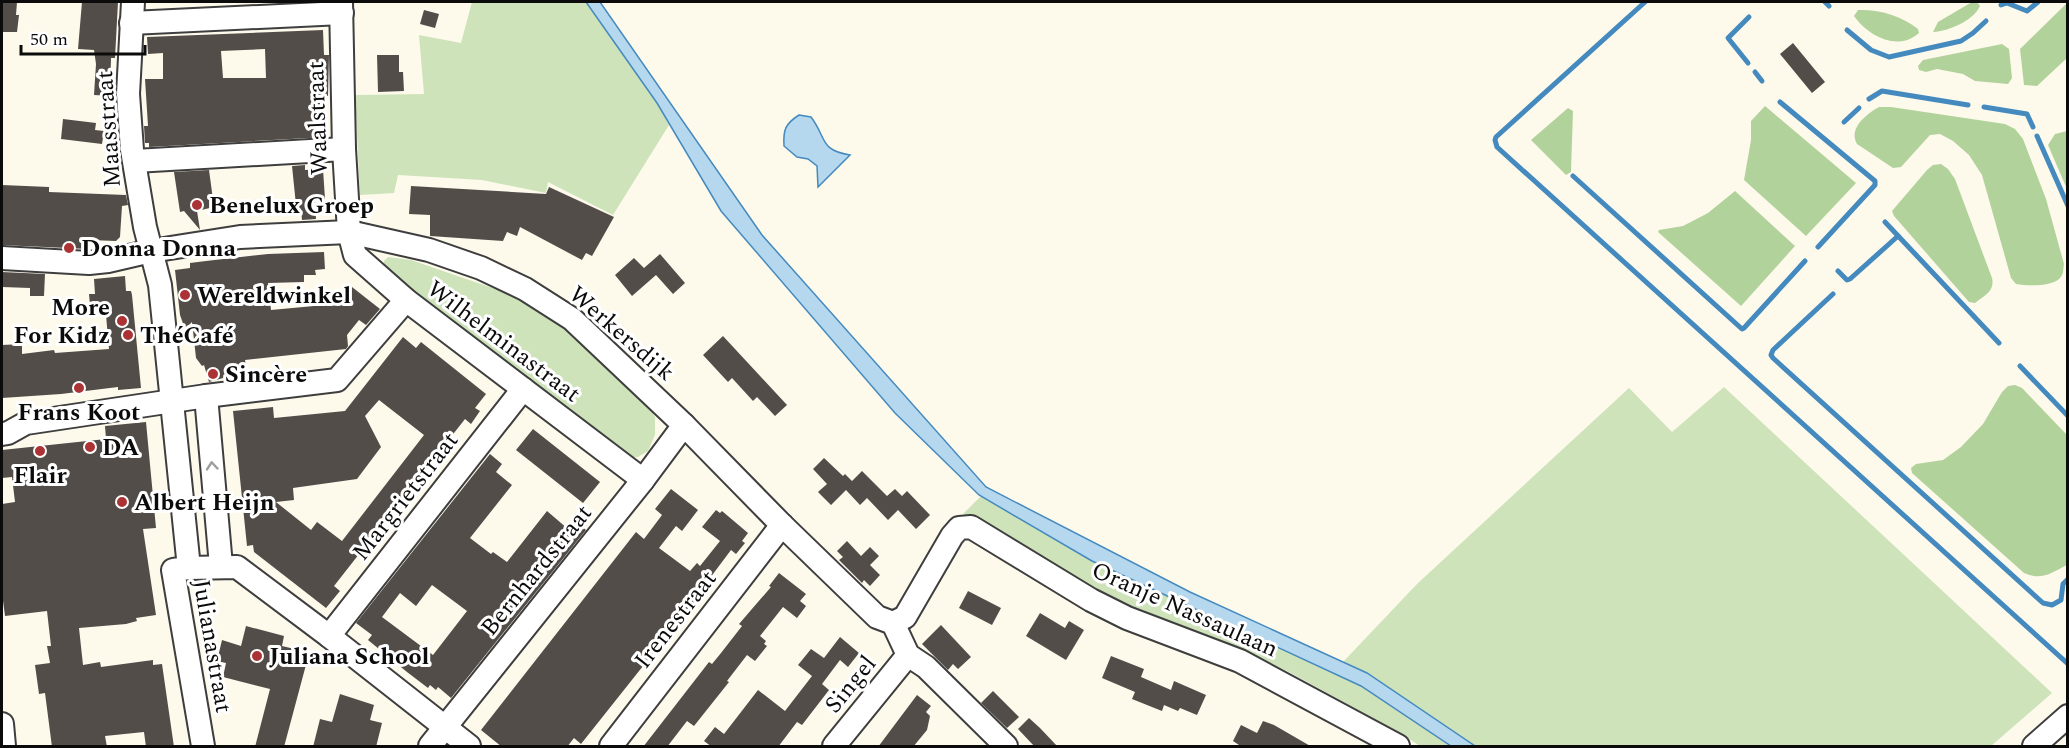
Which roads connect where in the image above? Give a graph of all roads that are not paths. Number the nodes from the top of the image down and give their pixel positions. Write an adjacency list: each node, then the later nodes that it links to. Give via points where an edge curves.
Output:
1 (341, 8): 2 (street); 3 (street, Waalstraat)
2 (132, 12): 4 (street, Maasstraat, via 128,94)
3 (344, 148): 4 (street); 5 (street, Waalstraat)
4 (135, 161): 6 (street, Maasstraat)
5 (349, 232): 6 (street, Werkersdijk, via 240,237); 8 (street, Wilhelminastraat, via 355,255); 12 (street, Werkersdijk, via 429,250 525,289 572,319)
6 (151, 251): 7 (street, Werkersdijk, via 89,263); 11 (street, Julianastraat, via 160,285)
7 (2, 258)
8 (406, 300): 9 (street, Wilhelminastraat); 10 (street, via 337,380)
9 (523, 388): 14 (street, Wilhelminastraat); 19 (street, Margrietstraat)
10 (206, 396): 11 (street); 16 (street, one-way to 10)
11 (172, 402): 13 (street, via 26,423); 17 (street, Julianastraat)
12 (684, 425): 14 (street, Bernhardstraat); 15 (street, Werkersdijk)
13 (2, 434)
14 (643, 480): 23 (street, Bernhardstraat)
15 (782, 525): 18 (street, Werkersdijk, via 877,617); 28 (street, Irenestraat)
16 (221, 566): 17 (street, Julianastraat); 19 (street, via 237,567)
17 (189, 568): 25 (street, Julianastraat, via 173,570)
18 (892, 623): 20 (street); 31 (street, Oranje Nassaulaan, via 905,617 952,536 959,528 971,527 1091,600 1127,618 1240,661)
19 (329, 636): 23 (street)
20 (908, 655): 29 (street, Singel); 30 (street, via 926,667)
21 (2067, 716): 32 (street)
22 (2, 724): 24 (street)
23 (445, 727): 26 (street, Bernhardstraat); 27 (street)
24 (4, 747)
25 (203, 747)
26 (430, 747)
27 (469, 747)
28 (610, 747)
29 (834, 747)
30 (1006, 747)
31 (1398, 747)
32 (2034, 747)

